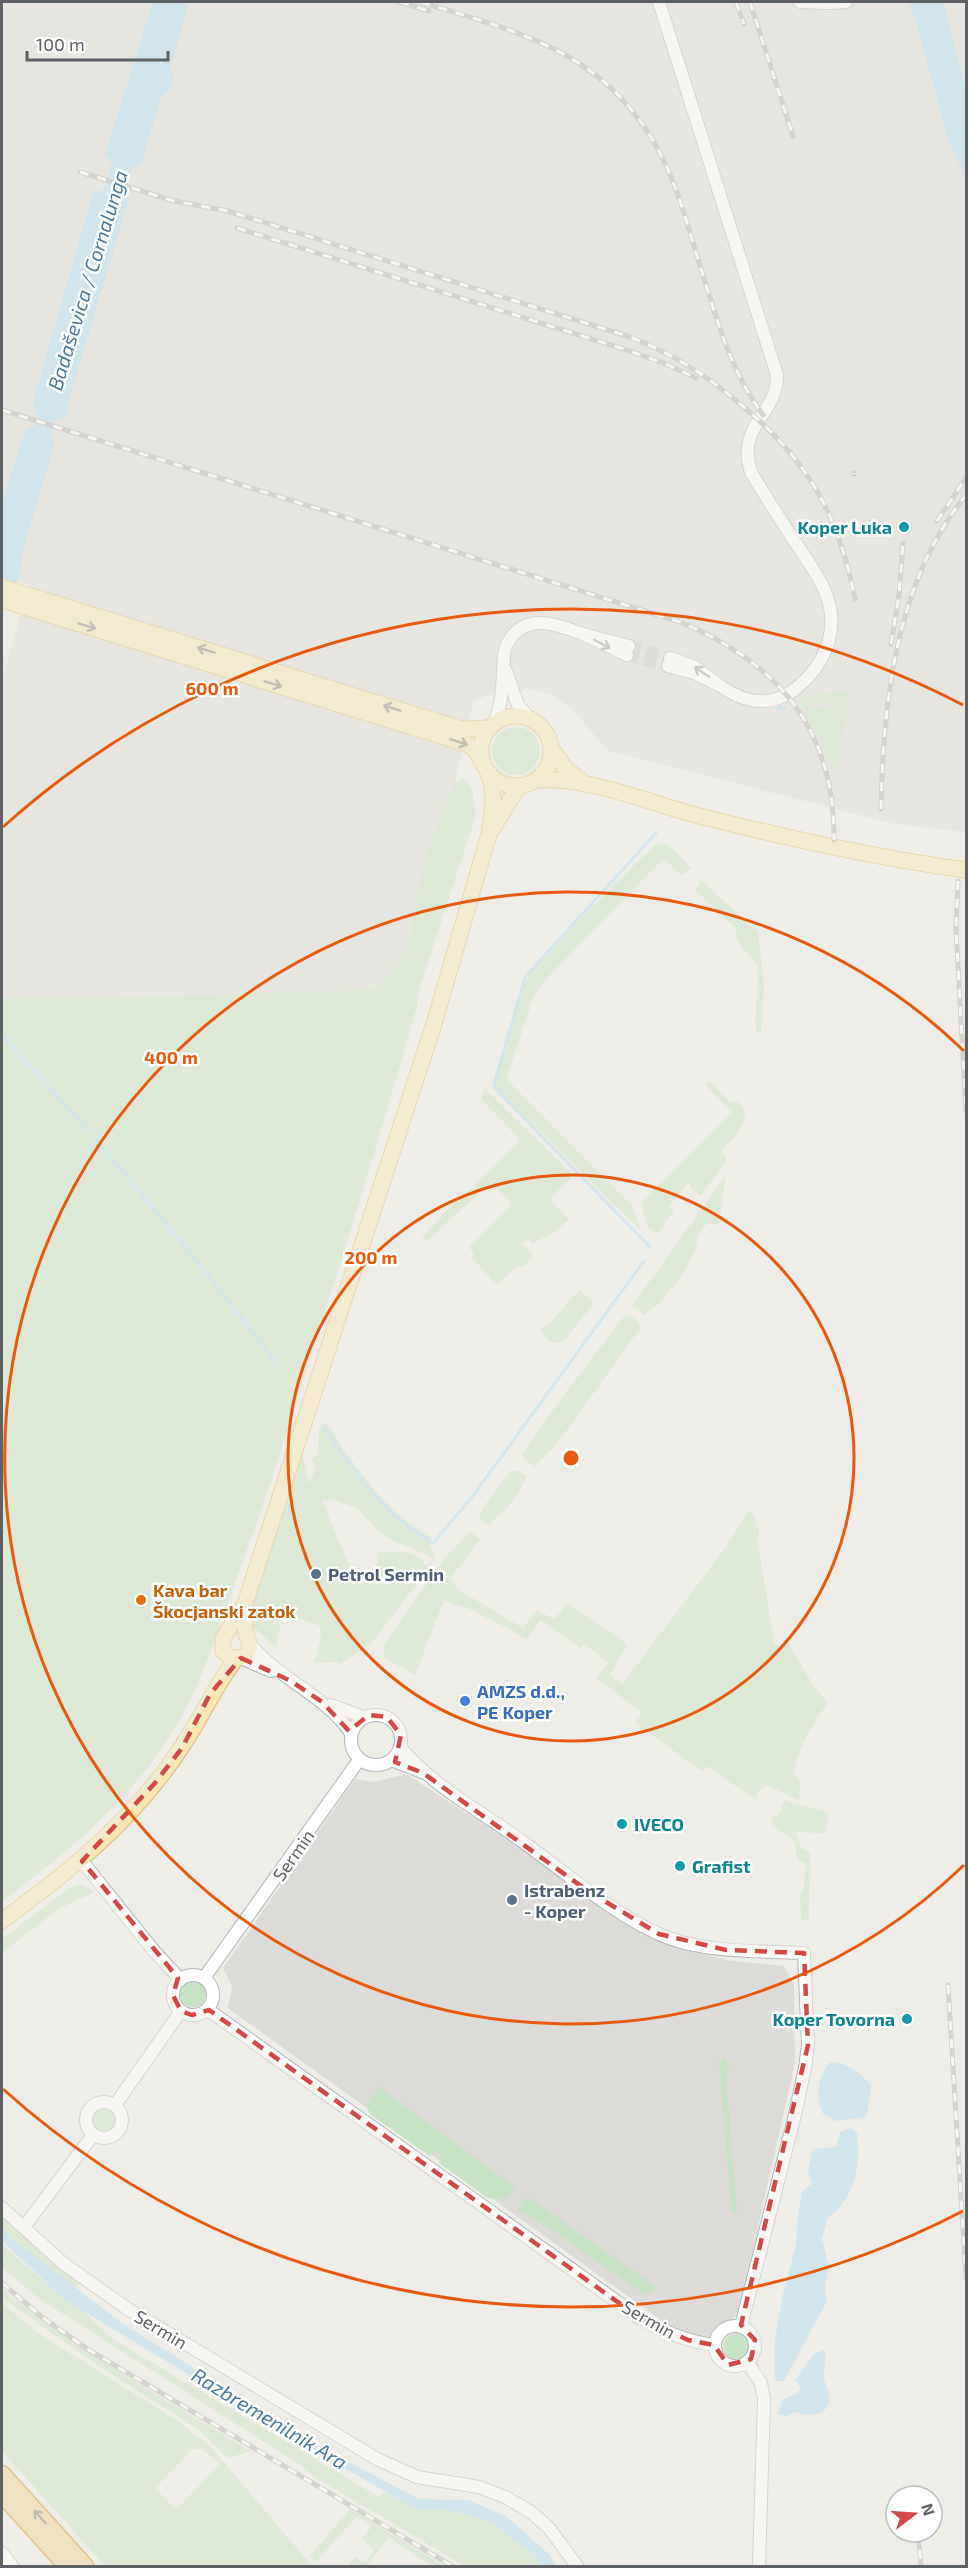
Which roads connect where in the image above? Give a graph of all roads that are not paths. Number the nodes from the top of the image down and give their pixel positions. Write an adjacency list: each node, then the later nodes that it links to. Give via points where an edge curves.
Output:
1 (659, 2): 8 (street, via 777,375 775,394 752,428 748,463 821,583 831,616 829,639 821,661 806,681 787,695 754,702)
2 (800, 2): 3 (street)
3 (846, 2)
4 (2, 587): 6 (main road)
5 (2, 600): 6 (main road)
6 (32, 603): 11 (main road, one-way to 6, via 462,729); 13 (main road, one-way to 13, via 467,744)
7 (628, 651): 9 (street, via 546,623 528,624 509,639)
8 (669, 662)
9 (505, 667): 10 (street, via 518,705); 11 (street, via 502,704)
10 (530, 719): 11 (main road, via 515,716); 12 (main road, via 546,734)
11 (492, 726): 13 (main road, via 481,744)
12 (551, 748): 14 (main road, via 548,766); 15 (main road, via 566,769)
13 (485, 767): 16 (main road, via 501,783); 17 (main road, via 492,786)
14 (536, 780): 15 (main road); 16 (main road)
15 (583, 782): 18 (main road, via 766,833)
16 (518, 787): 17 (main road)
17 (489, 834): 19 (main road, via 434,1024)
18 (966, 870)
19 (245, 1604): 20 (main road); 21 (main road)
20 (229, 1631): 21 (main road, via 239,1630); 22 (main road, via 223,1638)
21 (248, 1640): 22 (main road, via 248,1653); 23 (street)
22 (233, 1656): 23 (street); 31 (main road, via 182,1748 121,1823)
23 (291, 1680): 24 (street)
24 (322, 1702): 25 (street); 26 (street)
25 (363, 1717): 26 (street); 27 (street, via 381,1715 392,1720 399,1730)
26 (351, 1733): 28 (street, via 351,1748)
27 (400, 1747): 29 (street); 30 (street)
28 (359, 1760): 29 (street, via 375,1766); 33 (street, Sermin)
29 (391, 1760): 30 (street)
30 (423, 1773): 41 (street, via 588,1891 659,1934 726,1950 804,1953 808,2045 805,2068)
31 (82, 1861): 32 (main road); 34 (street)
32 (2, 1921)
33 (204, 1978): 34 (street, via 189,1975); 35 (street, via 213,1992)
34 (180, 1979): 36 (street, via 173,1995)
35 (207, 2009): 36 (street, via 198,2014); 42 (street, Sermin, via 640,2318 688,2340)
36 (181, 2011): 37 (street)
37 (115, 2105): 38 (street, via 103,2102 90,2108 86,2122); 38 (street, via 122,2119 119,2130 109,2138)
38 (93, 2135): 40 (street)
39 (2, 2208): 40 (street, Sermin)
40 (24, 2227): 50 (street, Sermin, via 64,2264 128,2309 377,2459 417,2478 479,2487 520,2506 549,2528)
41 (741, 2326): 42 (street, via 726,2328); 43 (street, via 753,2335 756,2345)
42 (715, 2345): 43 (street, via 717,2355 728,2365)
43 (748, 2363): 51 (street, via 764,2399)
44 (2, 2474): 49 (highway, one-way to 44)
45 (2, 2494): 48 (highway)
46 (2, 2553): 47 (street)
47 (12, 2566)
48 (67, 2566)
49 (85, 2566)
50 (577, 2566)
51 (759, 2566)

